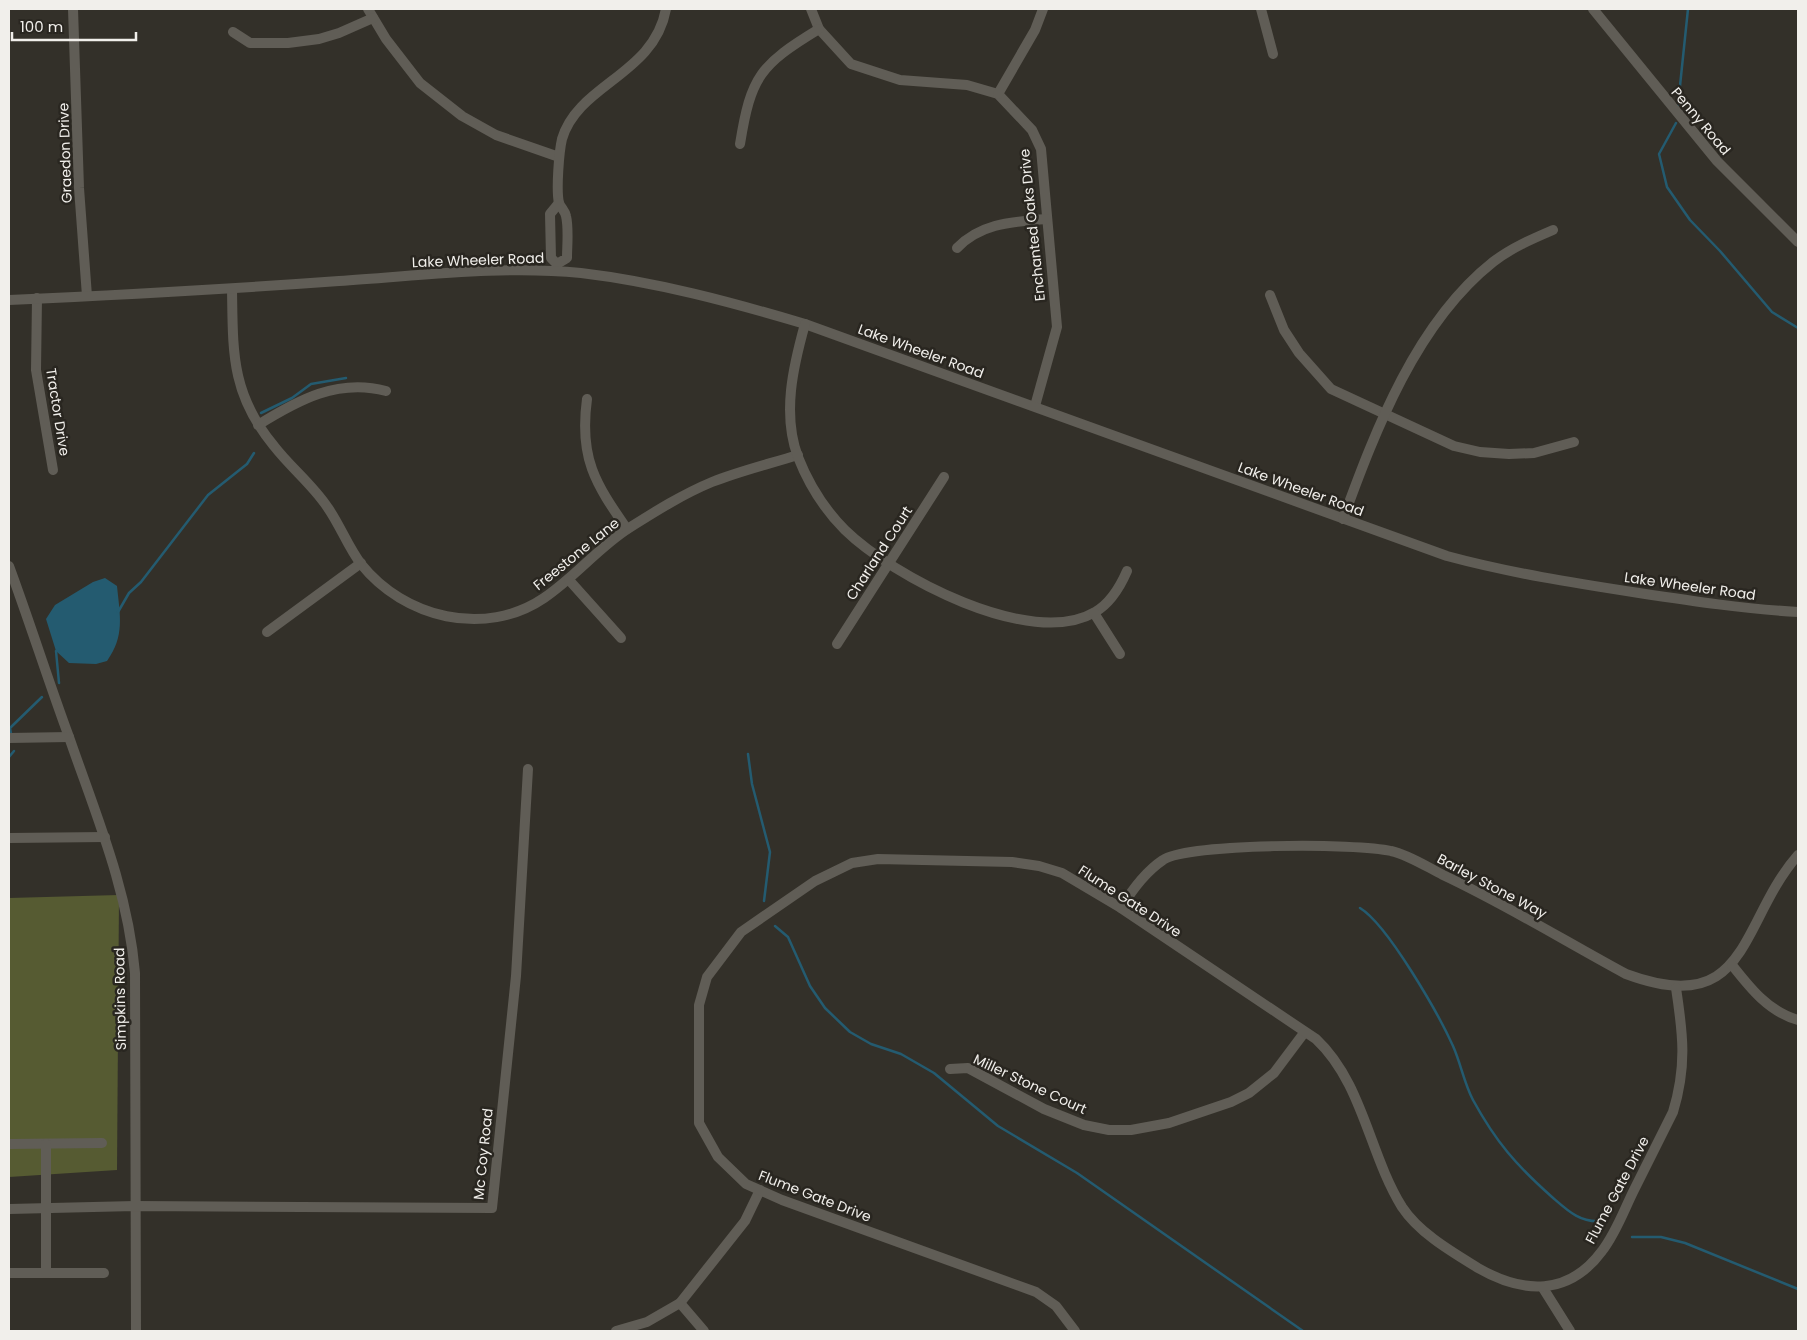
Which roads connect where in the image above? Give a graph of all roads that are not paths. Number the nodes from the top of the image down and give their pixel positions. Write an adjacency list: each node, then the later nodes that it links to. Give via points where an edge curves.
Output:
1 (73, 9): 22 (street, Graedon Drive, via 79,188)
2 (666, 9): 13 (street, via 660,34 649,48 630,68 584,104 569,123)
3 (811, 9): 8 (street)
4 (1043, 9): 11 (street, via 1035,30)
5 (1261, 9): 10 (street)
6 (1593, 9): 17 (street, Penny Road, via 1717,161)
7 (371, 13): 9 (street, via 339,33 319,39 250,43); 13 (street, via 386,39 420,83 462,116 496,135)
8 (819, 30): 11 (street, via 851,64 875,74 900,80 967,85); 12 (street, via 776,58 755,82 745,110)
9 (233, 32)
10 (1273, 54)
11 (998, 94): 15 (street, Enchanted Oaks Drive, via 1032,130 1040,150)
12 (740, 144)
13 (559, 157): 14 (street)
14 (559, 203): 19 (street, via 550,214 551,258); 19 (street, via 566,215 567,258)
15 (1046, 219): 18 (street, via 998,224 968,237); 28 (street, Enchanted Oaks Drive, via 1057,327)
16 (1553, 230): 29 (street, via 1523,242 1476,277 1432,331)
17 (1798, 242)
18 (957, 248)
19 (557, 268): 20 (street, Lake Wheeler Road); 25 (street, Lake Wheeler Road, via 654,284 732,302)
20 (232, 289): 22 (street, Lake Wheeler Road); 30 (street, Freestone Lane, via 238,380)
21 (1270, 295): 29 (street, via 1284,330 1299,353 1331,389)
22 (87, 296): 23 (street, Lake Wheeler Road)
23 (37, 298): 24 (street, Lake Wheeler Road); 33 (street, Tractor Drive, via 36,370)
24 (9, 300)
25 (805, 324): 28 (street, Lake Wheeler Road); 32 (street, via 792,368 790,393 791,421)
26 (386, 392): 30 (street, via 371,387 325,390 297,401)
27 (587, 399): 36 (street, via 584,436 592,472)
28 (1035, 406): 35 (street, Lake Wheeler Road)
29 (1384, 413): 31 (street, via 1454,446 1480,452 1534,452); 35 (street)
30 (258, 425): 37 (street, Freestone Lane, via 328,507)
31 (1574, 442)
32 (798, 455): 36 (street, Freestone Lane, via 711,483); 38 (street, via 809,482 834,518)
33 (53, 470)
34 (944, 478): 38 (street, Charland Court)
35 (1343, 518): 42 (street, Lake Wheeler Road, via 1480,564 1684,600)
36 (627, 529): 41 (street, Freestone Lane)
37 (361, 563): 41 (street, Freestone Lane, via 403,601 431,613 468,619 488,619 526,609); 44 (street)
38 (888, 564): 43 (street, via 970,604 1024,622 1061,623); 46 (street, Charland Court)
39 (9, 566): 48 (street, Simpkins Road)
40 (1127, 571): 43 (street, via 1120,587)
41 (569, 580): 45 (street)
42 (1798, 612)
43 (1094, 613): 47 (street)
44 (267, 632)
45 (621, 638)
46 (837, 644)
47 (1120, 654)
48 (69, 737): 49 (street); 51 (street, Simpkins Road)
49 (9, 738)
50 (528, 769): 64 (street, Mc Coy Road, via 516,976 492,1208)
51 (105, 837): 52 (street); 64 (street, Simpkins Road, via 127,912 135,965)
52 (9, 838)
53 (1798, 855): 55 (street, Barley Stone Way, via 1784,872 1750,938)
54 (1121, 908): 56 (street, Barley Stone Way, via 1134,886 1163,859 1186,851 1334,846 1392,851 1474,889 1626,974 1651,984); 58 (street, Flume Gate Drive); 63 (street, Flume Gate Drive, via 1062,873 1039,866 1012,862 878,859 852,863 815,881 741,932 707,977 699,1006 699,1123 718,1157 746,1184)
55 (1732, 965): 56 (street, Barley Stone Way, via 1706,980); 57 (street, via 1749,986 1774,1008)
56 (1676, 988): 70 (street, Flume Gate Drive, via 1682,1030 1683,1074 1673,1112 1602,1251 1574,1275)
57 (1798, 1020)
58 (1304, 1032): 59 (street, Miller Stone Court, via 1274,1073 1250,1093 1169,1123 1131,1130 1084,1125 1044,1109 968,1068); 70 (street, Flume Gate Drive, via 1327,1050 1340,1068 1390,1184 1414,1222 1493,1276 1509,1284)
59 (950, 1069)
60 (102, 1143): 62 (street)
61 (9, 1144): 62 (street)
62 (46, 1144): 66 (street)
63 (760, 1190): 71 (street, via 745,1221); 75 (street, Flume Gate Drive, via 1036,1292 1056,1306)
64 (135, 1206): 66 (street); 72 (street, Simpkins Road)
65 (9, 1209): 66 (street)
66 (46, 1209): 67 (street)
67 (46, 1272): 68 (street); 69 (street)
68 (9, 1273)
69 (104, 1273)
70 (1543, 1288): 76 (street)
71 (680, 1303): 73 (street, via 647,1322); 74 (street)
72 (136, 1331)
73 (616, 1331)
74 (704, 1331)
75 (1075, 1331)
76 (1570, 1331)

